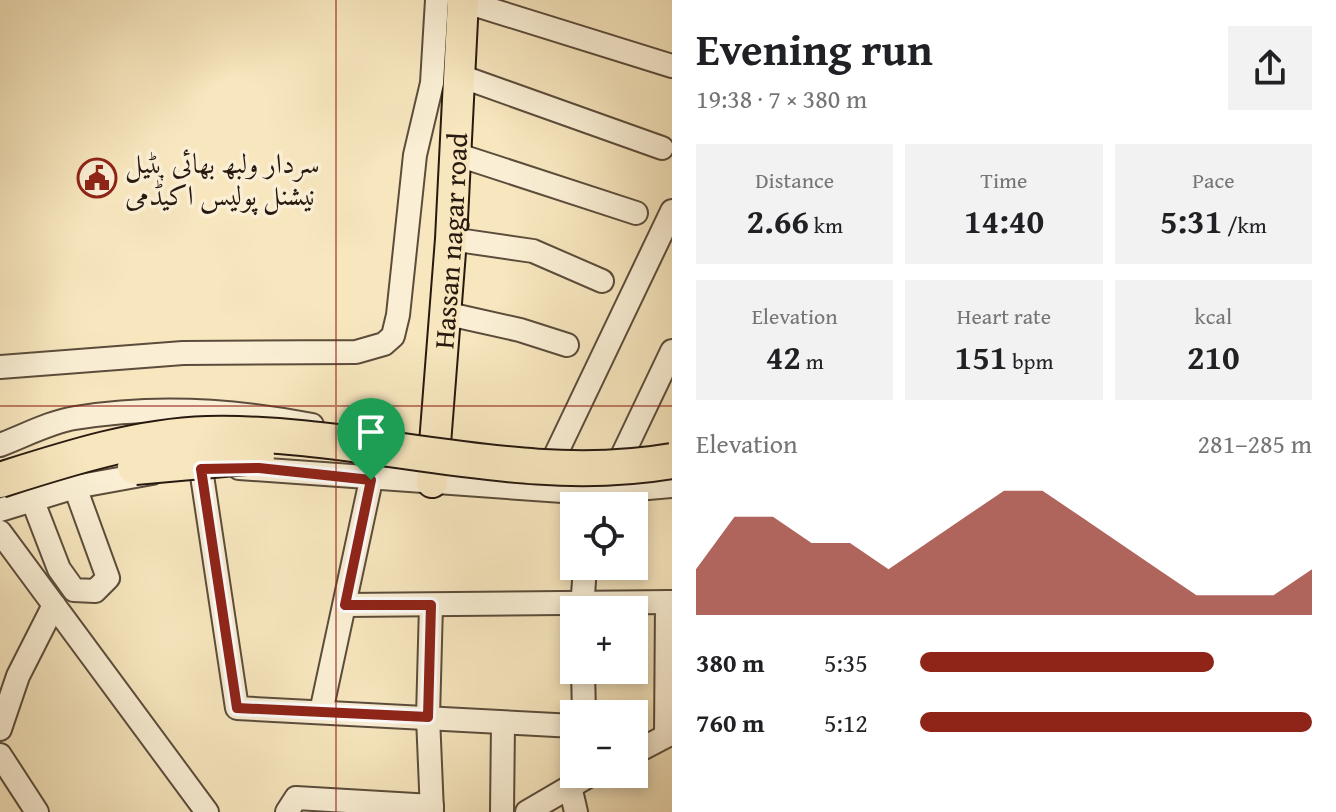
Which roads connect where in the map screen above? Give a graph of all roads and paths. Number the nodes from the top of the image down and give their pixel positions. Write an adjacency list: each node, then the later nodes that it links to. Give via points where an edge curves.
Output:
1 (437, 0): 14 (street, via 432,83 415,155 398,315 393,336 384,344 356,352 183,353)
2 (463, 0): 3 (street); 4 (main road, Hassan nagar road)
3 (672, 66)
4 (460, 76): 5 (street); 6 (main road, Hassan nagar road)
5 (662, 148)
6 (455, 154): 8 (street); 9 (main road, Hassan nagar road)
7 (672, 211): 18 (street)
8 (636, 213)
9 (451, 239): 10 (street, via 533,251); 11 (main road, Hassan nagar road)
10 (602, 281)
11 (444, 313): 12 (street); 16 (main road, Hassan nagar road)
12 (567, 345)
13 (672, 351): 19 (street)
14 (0, 367)
15 (0, 445): 16 (street, via 72,418 168,410 281,419)
16 (434, 450): 18 (street); 25 (main road, Hassan nagar road)
17 (672, 451): 19 (street)
18 (554, 458): 19 (street)
19 (621, 458)
20 (672, 461): 23 (highway, bridge, via 635,468 552,468 311,440 206,434 70,458)
21 (201, 469): 24 (street, via 259,468); 27 (street); 39 (street, via 237,708)
22 (672, 476): 30 (highway, bridge, via 635,481 504,476 366,461 238,455 134,467 27,490)
23 (0, 480)
24 (371, 480): 25 (street); 36 (street)
25 (432, 482): 29 (street)
26 (672, 486): 28 (street)
27 (75, 487): 30 (street); 30 (street, via 108,578 95,591 74,590)
28 (635, 492)
29 (560, 496)
30 (16, 499): 31 (street)
31 (0, 510)
32 (3, 541): 35 (street)
33 (670, 602): 34 (street); 44 (street)
34 (648, 603)
35 (54, 605): 43 (street, via 24,662); 51 (street)
36 (345, 605): 37 (street); 39 (street)
37 (431, 605): 38 (street); 40 (street)
38 (560, 606)
39 (321, 712): 40 (street)
40 (428, 717): 41 (street); 49 (street)
41 (503, 724): 42 (street); 53 (street)
42 (560, 726)
43 (0, 729)
44 (669, 735): 45 (street)
45 (648, 746)
46 (0, 755): 50 (street)
47 (567, 788): 54 (street)
48 (581, 788): 55 (street)
49 (432, 809): 52 (street, via 296,798)
50 (37, 812)
51 (207, 812)
52 (287, 812)
53 (502, 812)
54 (527, 812)
55 (576, 812)

